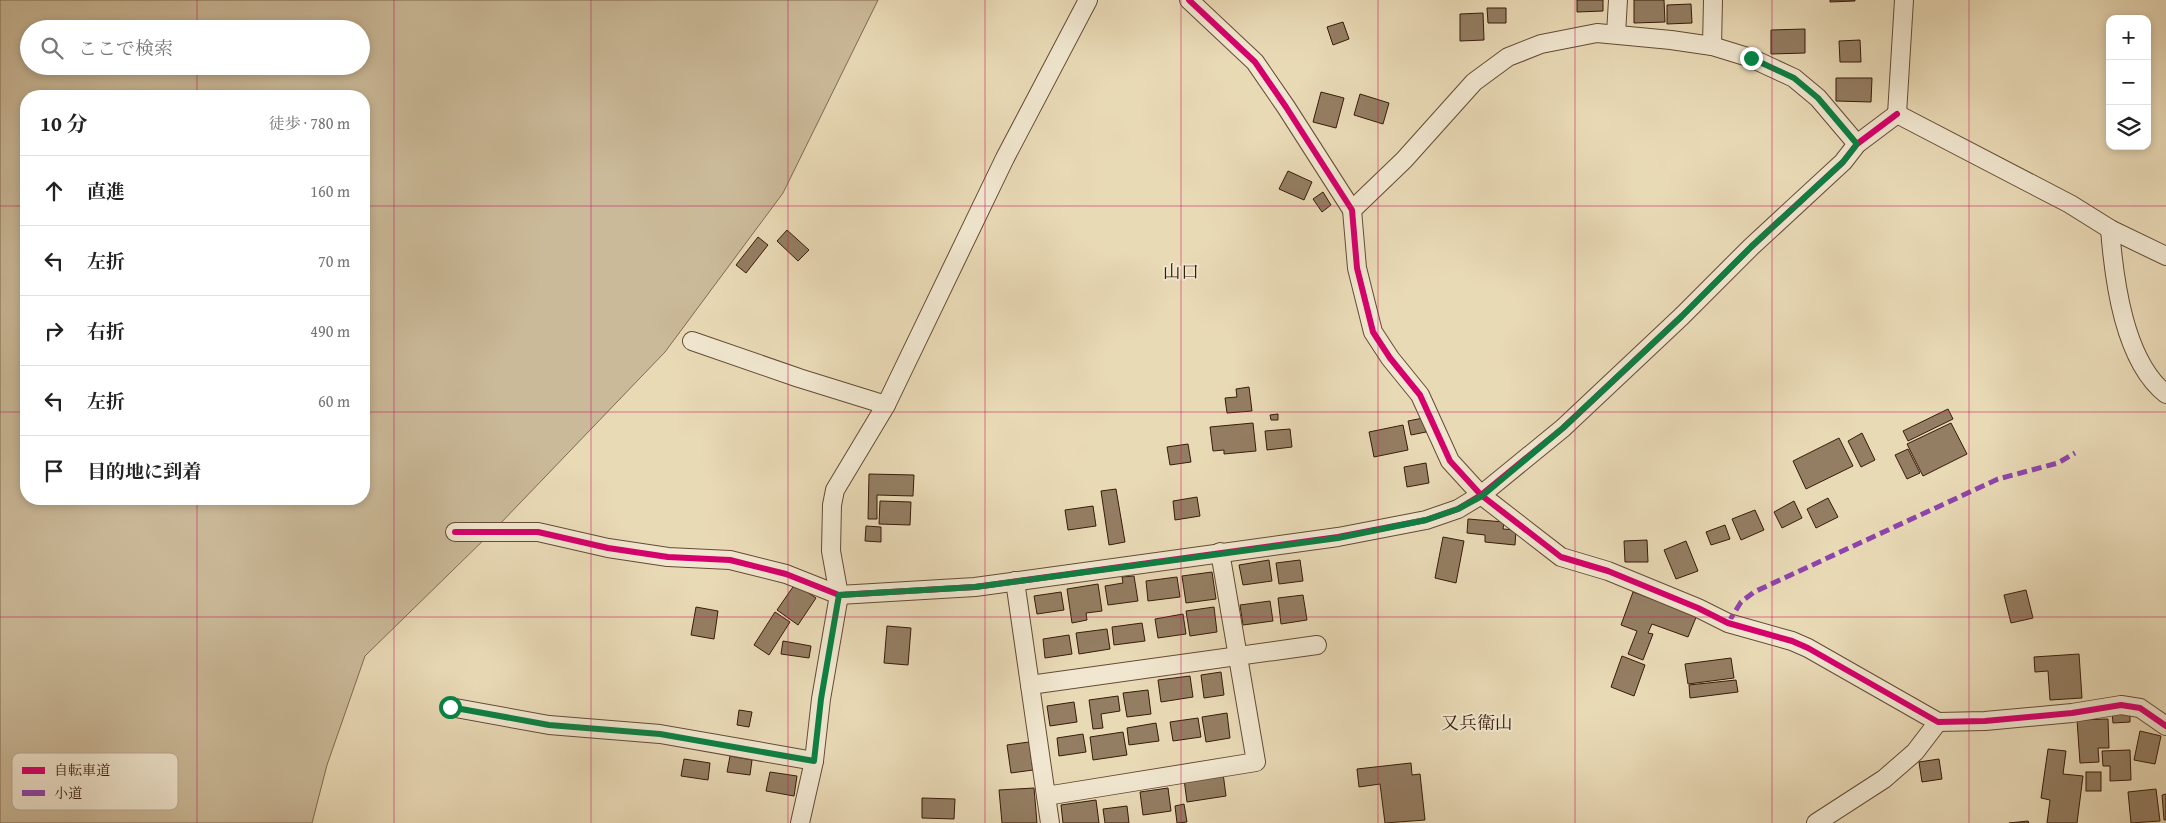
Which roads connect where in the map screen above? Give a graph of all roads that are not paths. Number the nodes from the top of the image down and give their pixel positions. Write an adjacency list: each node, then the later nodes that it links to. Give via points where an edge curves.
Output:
1 (1088, 0): 15 (street, via 1005,158)
2 (1189, 0): 10 (street, via 1255,62)
3 (1618, 0): 6 (street)
4 (1713, 0): 7 (street)
5 (1904, 0): 8 (street)
6 (1616, 34): 7 (street); 10 (street, via 1596,33 1541,44 1508,57 1474,82 1404,160)
7 (1712, 46): 9 (street, via 1751,58 1794,78 1818,98)
8 (1897, 114): 9 (street); 11 (street, via 2070,204)
9 (1857, 144): 16 (street, via 1843,162 1563,428)
10 (1352, 210): 16 (street, via 1357,268 1373,332 1420,395 1450,460)
11 (2110, 229): 12 (street); 14 (street, via 2112,256 2129,340 2139,361)
12 (2166, 256)
13 (692, 341): 15 (street)
14 (2166, 394)
15 (886, 405): 20 (street, via 835,490 831,551)
16 (1482, 496): 18 (street, via 1458,509 1418,522 1338,538); 25 (street, via 1561,557 1608,571 1728,623 1808,648)
17 (455, 532): 20 (street, via 538,532 668,557 730,560 786,574)
18 (1220, 552): 19 (street); 22 (street)
19 (1015, 581): 20 (street, via 966,588); 23 (street)
20 (839, 595): 27 (street)
21 (1317, 645): 22 (street)
22 (1237, 657): 23 (street); 28 (street, via 1256,762)
23 (1030, 685): 28 (street)
24 (450, 707): 27 (street, via 549,725 660,734)
25 (1938, 722): 26 (street, via 2072,713 2121,705 2140,708); 31 (street, via 1915,752 1884,779)
26 (2166, 726)
27 (814, 761): 29 (street)
28 (1046, 796): 30 (street)
29 (800, 823)
30 (1050, 823)
31 (1816, 823)

